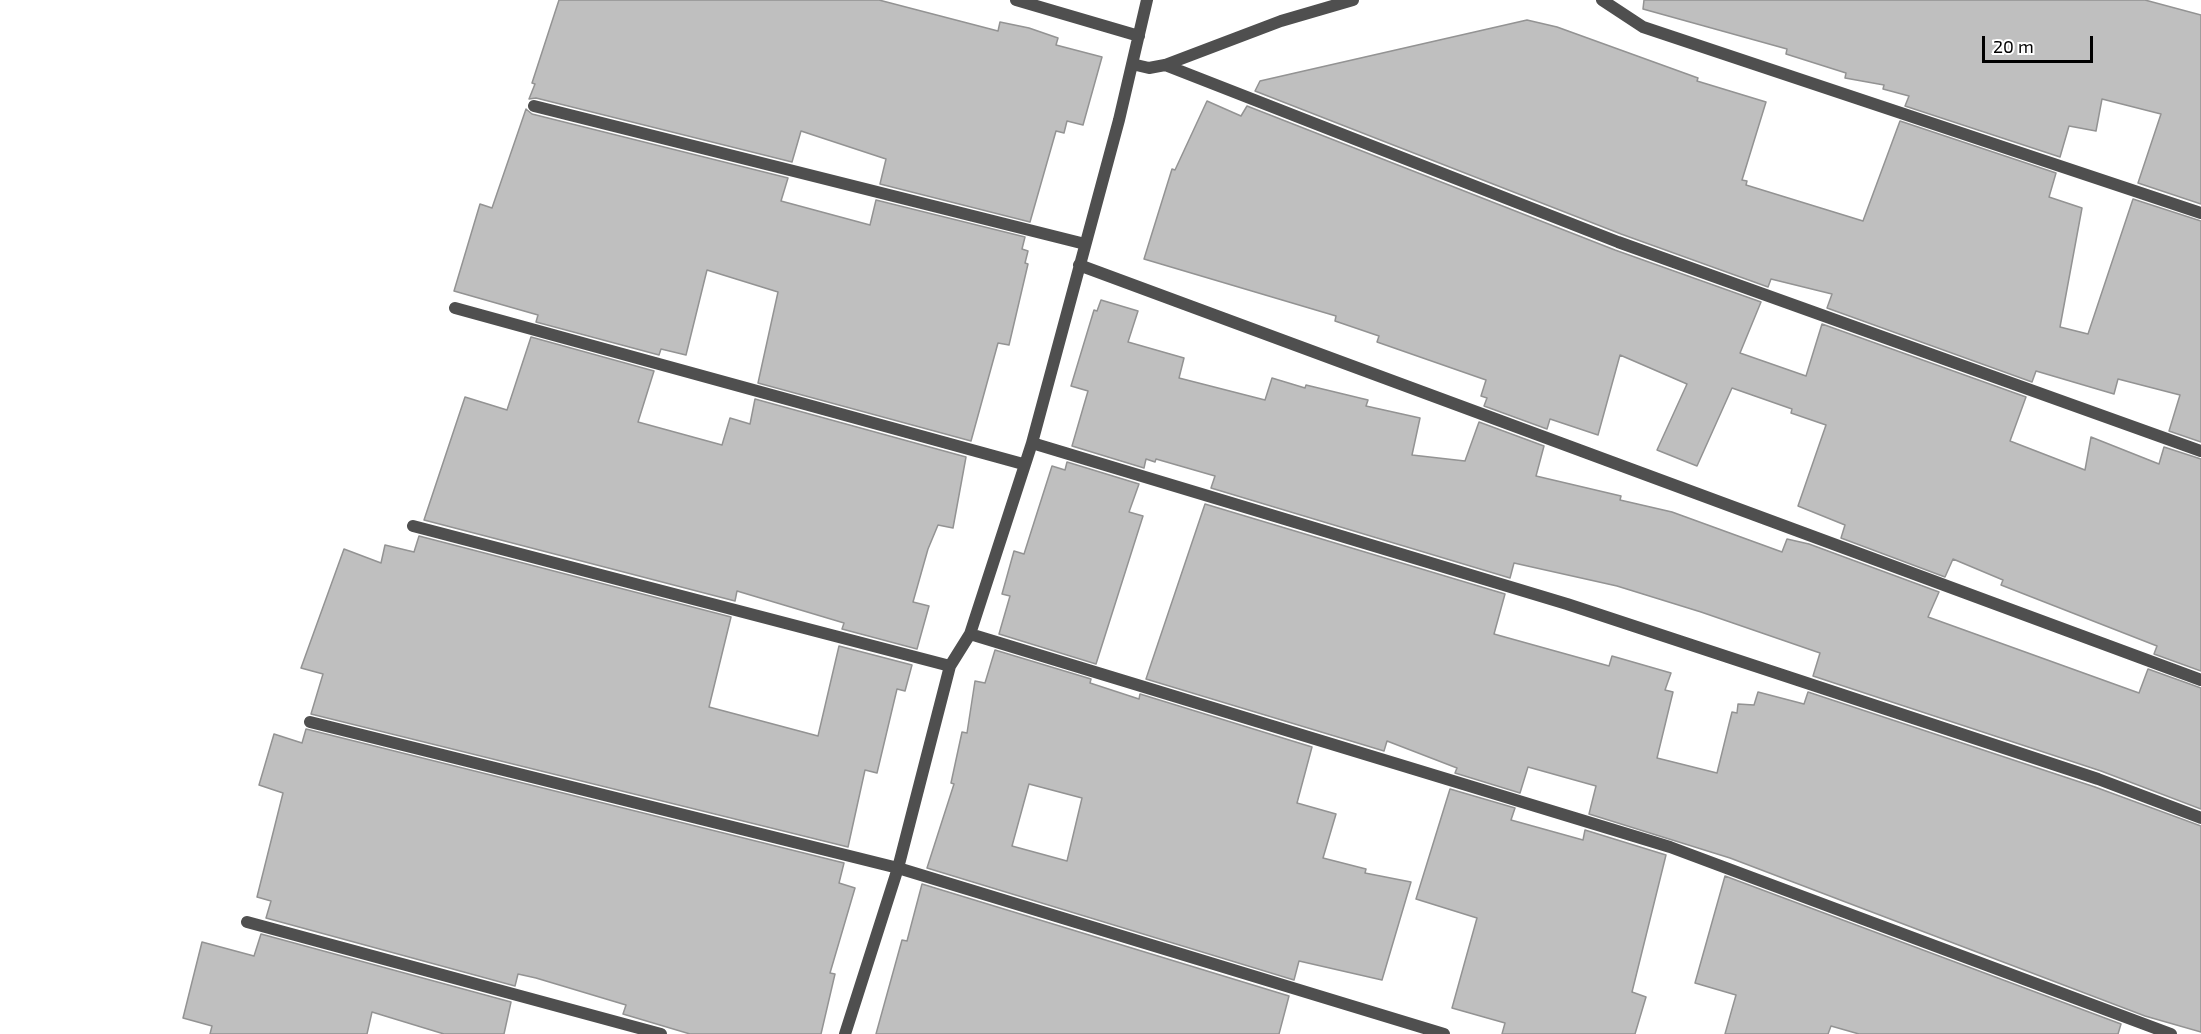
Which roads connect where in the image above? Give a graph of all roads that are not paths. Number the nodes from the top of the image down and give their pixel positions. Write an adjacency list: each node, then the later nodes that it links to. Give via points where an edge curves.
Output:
1 (1016, 0): 5 (street)
2 (1147, 0): 5 (street)
3 (1353, 0): 7 (street, via 1281,21)
4 (1602, 0): 9 (street, via 1643,27)
5 (1139, 36): 6 (street)
6 (1132, 64): 7 (street, via 1149,68); 10 (street)
7 (1165, 65): 14 (street, via 1618,242)
8 (534, 106): 10 (street)
9 (2201, 213)
10 (1085, 244): 11 (street)
11 (1079, 265): 13 (street); 19 (street)
12 (455, 308): 15 (street)
13 (1032, 443): 15 (street); 21 (street, via 1578,608 2098,779)
14 (2201, 451)
15 (1023, 465): 17 (street)
16 (413, 526): 18 (street)
17 (970, 634): 18 (street); 27 (street, via 1670,847)
18 (950, 666): 22 (street)
19 (2201, 680)
20 (310, 722): 22 (street)
21 (2201, 818)
22 (898, 868): 25 (street); 26 (street)
23 (247, 922): 24 (street)
24 (661, 1034)
25 (845, 1034)
26 (1444, 1034)
27 (2171, 1034)

